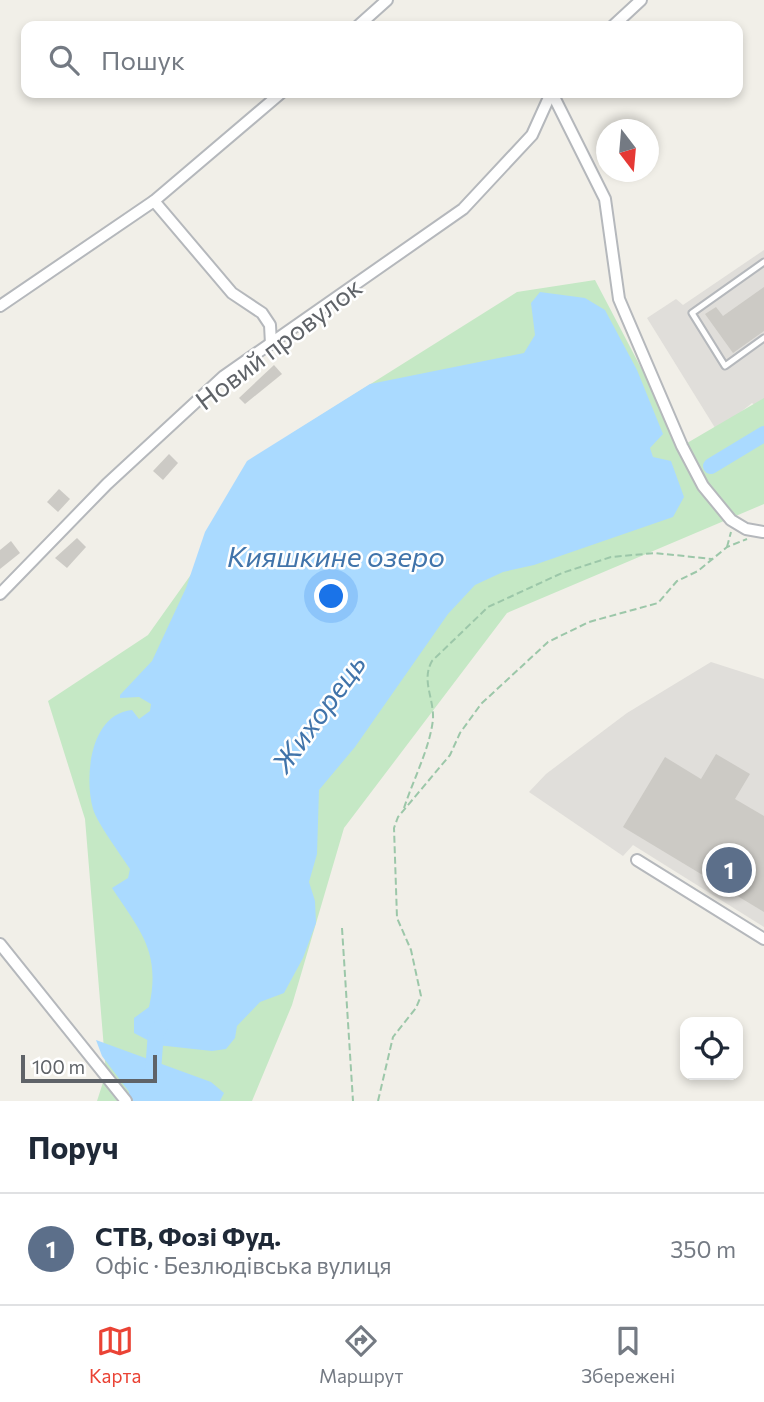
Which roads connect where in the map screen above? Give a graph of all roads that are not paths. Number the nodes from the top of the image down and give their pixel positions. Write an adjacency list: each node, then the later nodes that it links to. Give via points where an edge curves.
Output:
1 (387, 0): 3 (street)
2 (640, 0): 4 (street)
3 (364, 21)
4 (618, 21)
5 (275, 98): 8 (street)
6 (550, 98): 12 (street, Новий провулок, via 532,135 463,209)
7 (555, 98): 13 (street, via 606,199 619,299 682,446 704,486 731,520)
8 (154, 201): 10 (street); 12 (street, via 232,293 262,313 270,325)
9 (764, 262): 11 (lane, via 692,313 725,366)
10 (0, 306)
11 (764, 338)
12 (271, 344): 14 (street, Новий провулок, via 224,376 107,484)
13 (763, 532)
14 (0, 594)
15 (637, 860): 16 (street)
16 (764, 939)
17 (0, 944): 18 (street)
18 (126, 1101)

